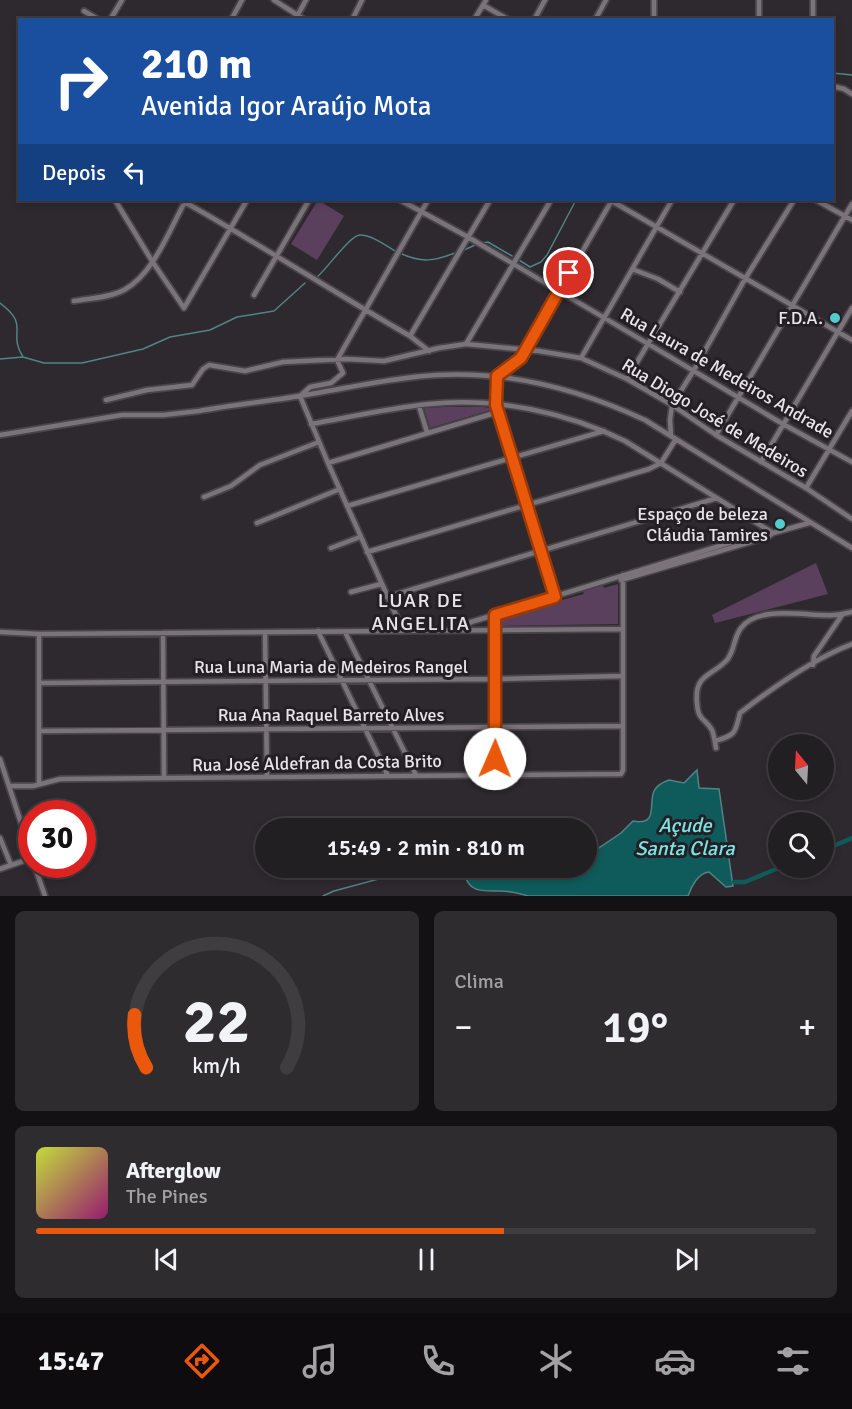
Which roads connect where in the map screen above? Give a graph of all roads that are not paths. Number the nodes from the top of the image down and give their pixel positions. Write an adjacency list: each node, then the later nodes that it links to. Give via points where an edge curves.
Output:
1 (122, 0): 15 (street)
2 (242, 0): 16 (street)
3 (274, 0): 13 (street)
4 (306, 0): 13 (street)
5 (362, 0): 17 (street)
6 (545, 0): 20 (street)
7 (606, 0): 21 (street)
8 (654, 0): 22 (street)
9 (759, 0): 23 (street)
10 (813, 0): 24 (street)
11 (484, 2): 18 (street); 19 (street)
12 (84, 11): 14 (street)
13 (296, 17)
14 (96, 18)
15 (111, 18)
16 (232, 18)
17 (353, 18)
18 (475, 18)
19 (506, 18)
20 (535, 18)
21 (596, 18)
22 (654, 18)
23 (759, 18)
24 (813, 18)
25 (834, 86): 26 (street)
26 (852, 94)
27 (117, 201): 51 (street)
28 (183, 201): 51 (street)
29 (186, 201): 46 (street)
30 (246, 201): 46 (street)
31 (308, 201): 50 (street)
32 (402, 201): 43 (street, Rua Laura de Medeiros Andrade)
33 (427, 201): 43 (street)
34 (489, 201): 48 (street)
35 (550, 201): 52 (street)
36 (611, 201): 55 (street)
37 (614, 201): 47 (street)
38 (671, 201): 47 (street)
39 (733, 201): 49 (street)
40 (793, 201): 54 (street)
41 (818, 201): 44 (street)
42 (852, 204): 44 (street)
43 (421, 212): 48 (street, Rua Laura de Medeiros Andrade); 61 (street)
44 (845, 216): 45 (street); 59 (street)
45 (852, 220)
46 (230, 227): 50 (street); 51 (street, via 184,308)
47 (657, 227): 49 (street); 53 (street)
48 (468, 237): 52 (street, Rua Laura de Medeiros Andrade); 64 (street)
49 (703, 253): 54 (street); 56 (street)
50 (275, 256): 57 (street); 61 (street)
51 (152, 261): 58 (street, via 124,290)
52 (512, 264): 55 (street, Rua Laura de Medeiros Andrade); 67 (street)
53 (632, 269): 56 (street); 62 (street)
54 (745, 279): 59 (street); 72 (street)
55 (558, 291): 62 (street, Rua Laura de Medeiros Andrade); 68 (street)
56 (680, 292): 66 (street)
57 (254, 295)
58 (74, 301)
59 (793, 305): 63 (street); 76 (street)
60 (852, 308): 63 (street)
61 (366, 311): 64 (street); 71 (street)
62 (605, 317): 66 (street, Rua Laura de Medeiros Andrade); 70 (street)
63 (838, 332): 65 (street); 84 (street)
64 (410, 336): 69 (street)
65 (852, 340)
66 (650, 343): 72 (street, Rua Laura de Medeiros Andrade); 74 (street)
67 (466, 344): 68 (street, Rua Diogo José de Medeiros); 69 (street, Rua Diogo José de Medeiros)
68 (525, 350): 70 (street, Rua Diogo José de Medeiros); 73 (street, via 521,358)
69 (429, 351): 71 (street, Rua Diogo José de Medeiros, via 384,361)
70 (581, 358): 74 (street, Rua Diogo José de Medeiros)
71 (337, 360): 75 (street, via 343,373 331,383 310,387); 77 (street, Rua Diogo José de Medeiros, via 275,363 245,371 209,365 192,386 147,390)
72 (694, 370): 76 (street, Rua Laura de Medeiros Andrade); 79 (street)
73 (497, 376): 75 (street, via 436,375); 78 (street); 89 (street, via 583,395 645,420)
74 (627, 380): 79 (street, Rua Diogo José de Medeiros)
75 (300, 396): 83 (street); 87 (street, via 163,415 114,416)
76 (739, 396): 84 (street, Rua Laura de Medeiros Andrade); 88 (street)
77 (106, 400)
78 (496, 405): 80 (street); 82 (street); 85 (street, via 557,416)
79 (672, 405): 88 (street, Rua Diogo José de Medeiros); 89 (street)
80 (419, 406): 83 (street); 86 (street)
81 (852, 411): 91 (street)
82 (498, 412): 86 (street); 92 (street)
83 (311, 424): 90 (street)
84 (783, 424): 91 (street, Rua Laura de Medeiros Andrade); 93 (street)
85 (604, 431): 92 (street); 96 (street)
86 (427, 432): 95 (street)
87 (0, 435)
88 (716, 435): 93 (street, Rua Diogo José de Medeiros)
89 (674, 437): 96 (street); 105 (street)
90 (319, 442): 95 (street); 99 (street, via 260,465 231,486)
91 (830, 449): 94 (street, Rua Laura de Medeiros Andrade); 97 (street)
92 (513, 457): 101 (street); 102 (street)
93 (761, 462): 97 (street, Rua Diogo José de Medeiros)
94 (852, 462)
95 (328, 463): 98 (street)
96 (661, 463): 100 (street); 101 (street)
97 (806, 488): 103 (street, Rua Diogo José de Medeiros)
98 (340, 489): 102 (street); 104 (street)
99 (204, 497)
100 (717, 498): 106 (street); 110 (street)
101 (527, 505): 110 (street); 111 (street)
102 (347, 506): 107 (street)
103 (851, 516)
104 (257, 523)
105 (809, 523): 106 (street); 109 (street)
106 (773, 533): 112 (street, via 765,532)
107 (360, 537): 108 (street); 111 (street)
108 (331, 548)
109 (852, 548)
110 (541, 550): 115 (street); 116 (street)
111 (367, 552): 113 (street)
112 (624, 578): 116 (street); 120 (street)
113 (381, 584): 114 (street); 115 (street)
114 (351, 592)
115 (387, 597): 126 (street)
116 (555, 597): 118 (street)
117 (852, 612): 119 (street)
118 (495, 615): 121 (street); 122 (street)
119 (842, 615): 131 (street, via 814,656); 146 (street, via 763,615 741,628 730,656 704,675 698,686 698,713)
120 (622, 629): 122 (street); 132 (street)
121 (458, 630): 122 (street); 126 (street)
122 (494, 630): 133 (street)
123 (0, 632): 129 (street)
124 (318, 632): 125 (street); 128 (street); 134 (street)
125 (345, 632): 126 (street); 135 (street)
126 (403, 632)
127 (164, 633): 128 (street); 129 (street); 137 (street)
128 (265, 633): 136 (street)
129 (39, 634): 138 (street)
130 (852, 644): 131 (street)
131 (813, 665): 146 (street, via 747,707 739,715 736,731)
132 (623, 676): 133 (street, Rua Luna Maria de Medeiros Rangel); 139 (street)
133 (495, 679): 135 (street, Rua Luna Maria de Medeiros Rangel); 140 (street)
134 (342, 680): 135 (street, Rua Luna Maria de Medeiros Rangel); 136 (street, Rua Luna Maria de Medeiros Rangel); 141 (street)
135 (369, 680): 142 (street)
136 (267, 681): 137 (street, Rua Luna Maria de Medeiros Rangel); 143 (street)
137 (163, 682): 138 (street, Rua Luna Maria de Medeiros Rangel); 144 (street)
138 (39, 683): 145 (street)
139 (623, 726): 140 (street, Rua Ana Raquel Barreto Alves); 149 (street, Rua José Aldefran da Costa Brito, via 623,770 619,774)
140 (495, 727): 142 (street, Rua Ana Raquel Barreto Alves); 149 (street)
141 (365, 728): 142 (street, Rua Ana Raquel Barreto Alves); 143 (street, Rua Ana Raquel Barreto Alves); 150 (street)
142 (393, 728): 151 (street)
143 (267, 729): 144 (street, Rua Ana Raquel Barreto Alves); 152 (street)
144 (164, 730): 145 (street, Rua Ana Raquel Barreto Alves); 153 (street)
145 (40, 731): 154 (street)
146 (715, 741): 147 (street)
147 (716, 748)
148 (0, 759): 155 (street)
149 (494, 775): 151 (street, Rua José Aldefran da Costa Brito)
150 (388, 776): 151 (street, Rua José Aldefran da Costa Brito); 152 (street, Rua José Aldefran da Costa Brito)
151 (416, 776)
152 (267, 777): 153 (street, Rua José Aldefran da Costa Brito)
153 (164, 778): 154 (street, Rua José Aldefran da Costa Brito, via 60,779)
154 (39, 784): 155 (street, Rua José Aldefran da Costa Brito)
155 (9, 786): 156 (street)
156 (18, 814)
157 (0, 838): 159 (street)
158 (18, 862): 159 (street)
159 (11, 865): 160 (street)
160 (0, 869)
161 (39, 878): 162 (street)
162 (45, 896)

